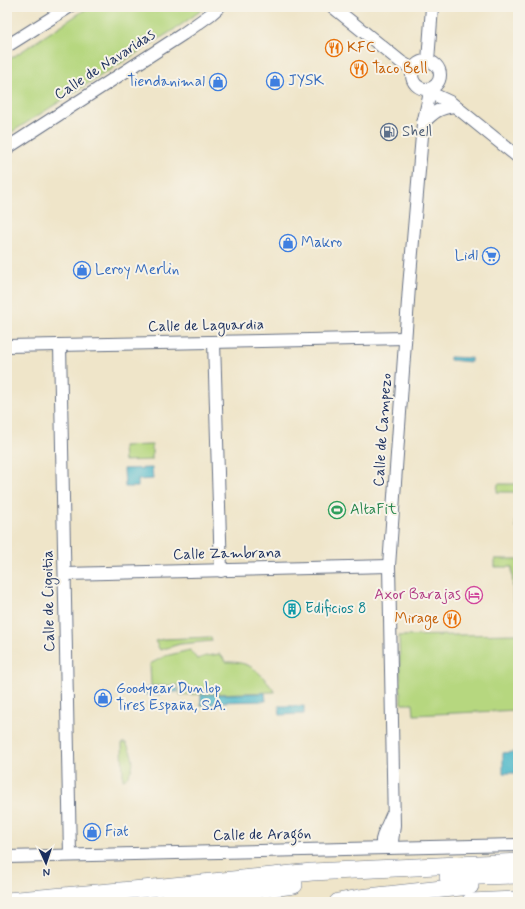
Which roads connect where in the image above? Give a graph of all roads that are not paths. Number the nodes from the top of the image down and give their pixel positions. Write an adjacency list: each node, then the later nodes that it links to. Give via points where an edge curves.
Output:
1 (69, 7): 5 (street)
2 (219, 7): 11 (street, Calle de Navaridas, via 177,38)
3 (333, 7): 7 (street)
4 (432, 7): 6 (street)
5 (7, 46)
6 (428, 61): 7 (street, via 420,62); 8 (street, via 439,68 440,73 440,80)
7 (413, 69): 8 (street, via 413,81)
8 (429, 88): 9 (street, via 435,95); 10 (street, Calle de Campezo)
9 (452, 104): 10 (street, via 434,111); 12 (street)
10 (423, 124): 13 (street, Calle de Campezo)
11 (7, 148)
12 (518, 157)
13 (405, 338): 14 (street, Calle de Laguardia); 17 (street, Calle de Campezo)
14 (214, 342): 16 (street, Calle de Laguardia); 18 (street)
15 (7, 346): 16 (street, Calle de Laguardia)
16 (60, 346): 19 (street, Calle de Cigoitia)
17 (389, 566): 18 (street, Calle Zambrana); 21 (street, Calle de Campezo, via 394,811 392,842)
18 (221, 570): 19 (street, Calle Zambrana)
19 (65, 574): 22 (street, Calle de Cigoitia)
20 (518, 845): 21 (street, Calle de Aragón)
21 (387, 848): 22 (street, Calle de Aragón)
22 (70, 855): 23 (street, Calle de Aragón)
23 (7, 857)
24 (518, 862): 28 (highway, via 312,872)
25 (518, 875): 29 (highway, via 361,879 241,892)
26 (518, 881): 30 (highway)
27 (518, 900): 31 (highway)
28 (7, 901)
29 (84, 902)
30 (338, 902)
31 (470, 902)

